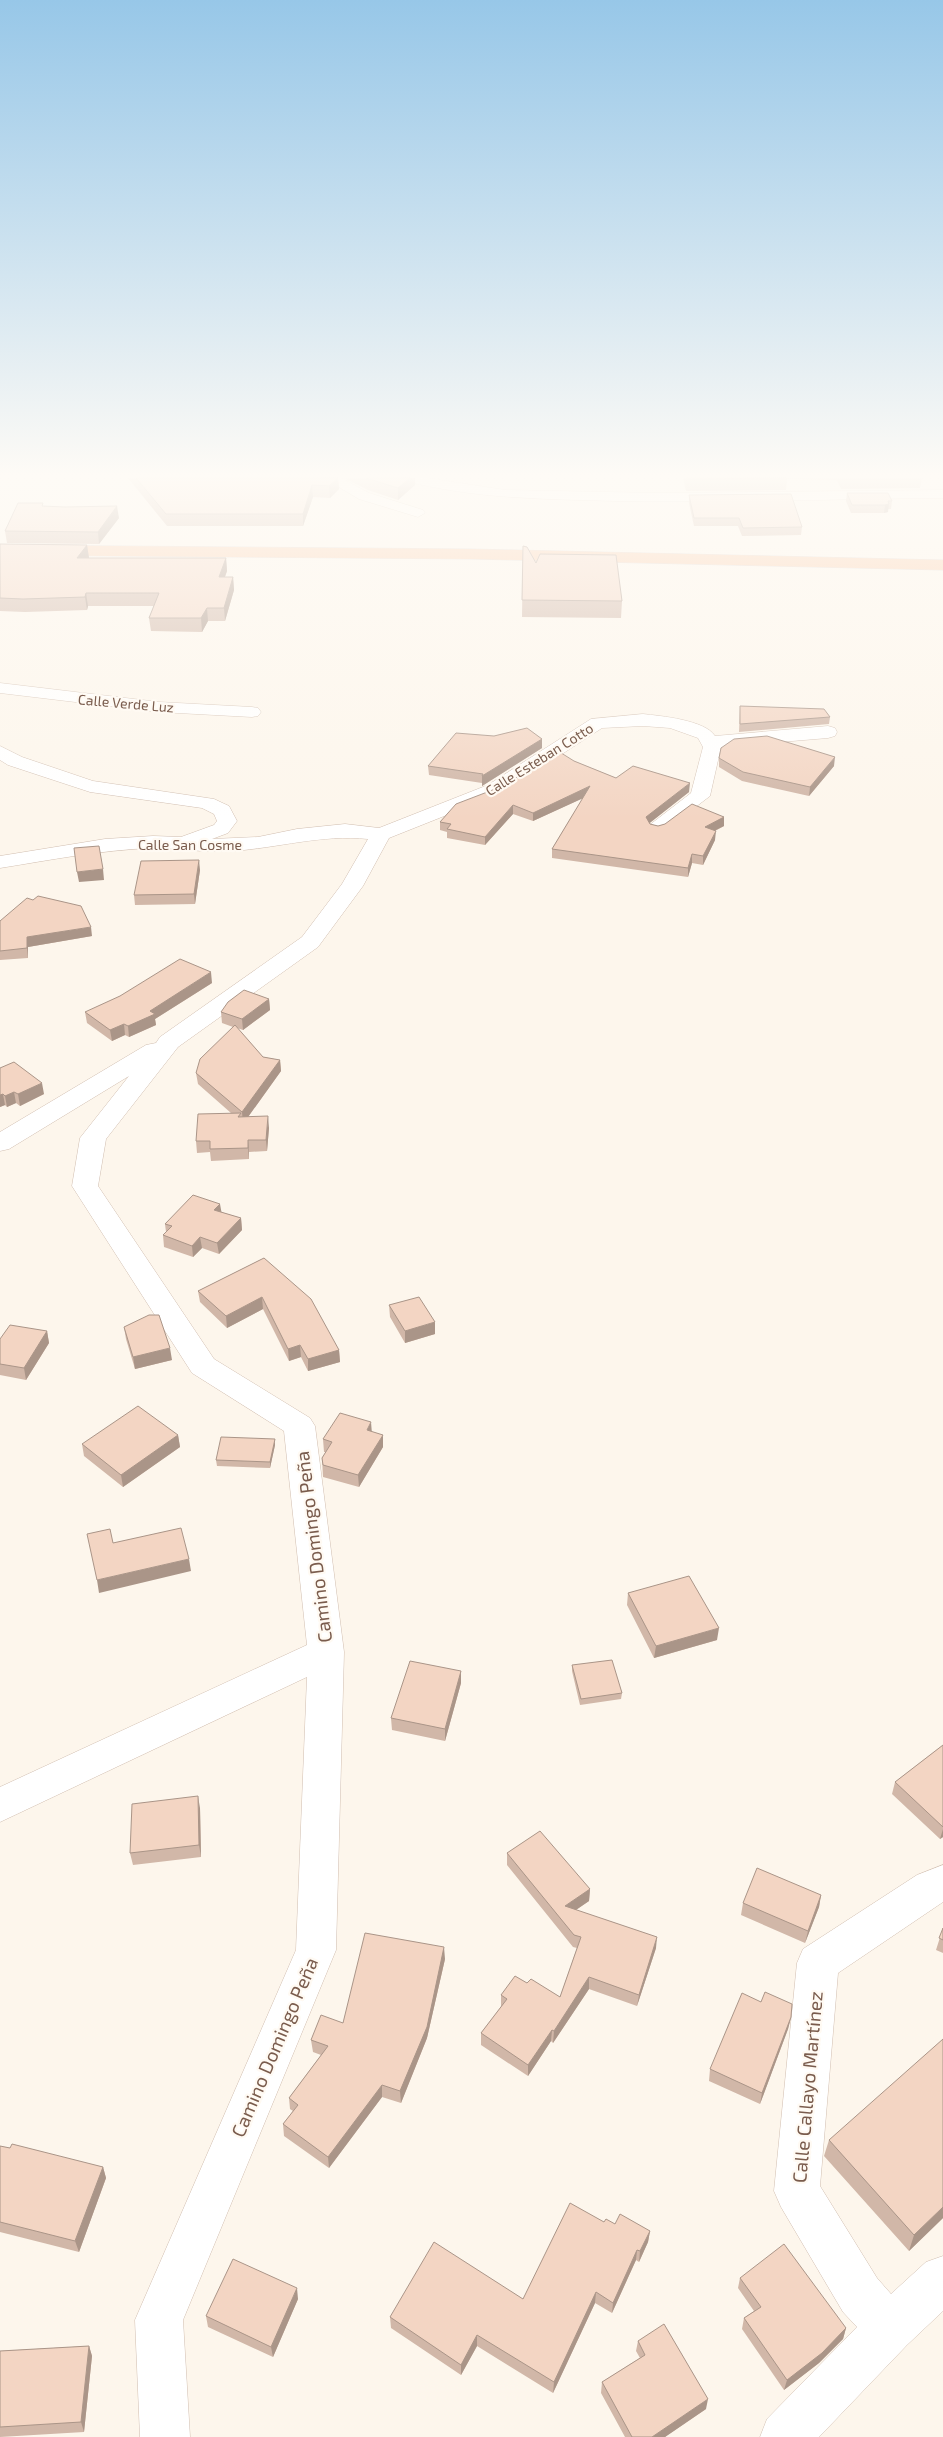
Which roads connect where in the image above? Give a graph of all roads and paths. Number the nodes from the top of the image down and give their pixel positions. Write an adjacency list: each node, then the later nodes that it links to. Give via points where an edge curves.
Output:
1 (0, 688): 2 (street, Calle Verde Luz, via 160,707)
2 (252, 712)
3 (828, 732): 4 (street)
4 (709, 742): 6 (street, via 712,748 700,796); 7 (street, Calle Esteban Cotto, via 705,734 673,723 643,720 598,722 495,789)
5 (0, 752): 8 (street, via 15,761 90,786 207,803 222,810 227,821 221,829)
6 (657, 827)
7 (381, 834): 8 (street, Calle San Cosme, via 344,830 258,843); 10 (street, Camino Domingo Peña, via 352,886 310,942)
8 (178, 844): 9 (street, Calle San Cosme, via 105,845)
9 (0, 862)
10 (169, 1042): 11 (street); 12 (street, Camino Domingo Peña, via 93,1138 85,1186 203,1366 298,1426)
11 (0, 1143)
12 (326, 1652): 13 (street); 17 (street, Camino Domingo Peña, via 316,1950 159,2320)
13 (0, 1805)
14 (943, 1883): 16 (street, Calle Callayo Martínez, via 818,1963 796,2190 860,2295)
15 (943, 2279): 16 (street)
16 (890, 2328): 18 (street)
17 (165, 2437)
18 (785, 2437)

